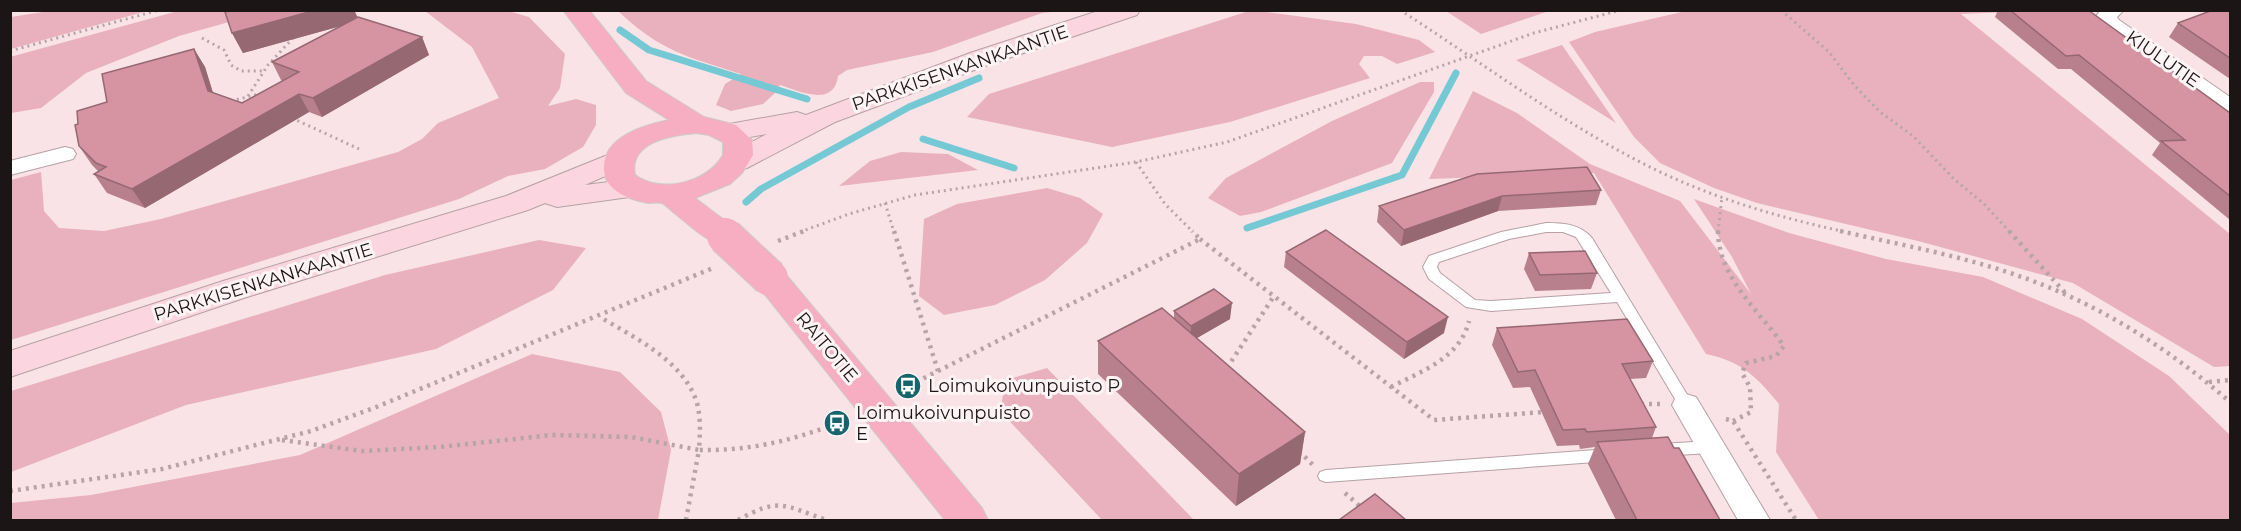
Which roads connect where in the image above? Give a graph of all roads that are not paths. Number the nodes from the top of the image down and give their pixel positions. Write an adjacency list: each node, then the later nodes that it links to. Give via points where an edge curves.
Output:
1 (575, 10): 4 (main road)
2 (1128, 10): 6 (main road, PARKKISENKANKAANTIE)
3 (2115, 10): 5 (street, KIULUTIE, via 2106,16 2112,24)
4 (636, 87): 7 (main road); 9 (main road)
5 (2230, 107)
6 (825, 116): 8 (main road, PARKKISENKANKAANTIE); 13 (main road, PARKKISENKANKAANTIE)
7 (696, 124): 8 (main road); 9 (main road)
8 (728, 132): 13 (main road, via 737,140 740,150)
9 (641, 138): 11 (main road)
10 (65, 154): 12 (street)
11 (620, 159): 14 (main road, via 618,170 622,180); 16 (main road, PARKKISENKANKAANTIE)
12 (10, 168)
13 (731, 168): 15 (main road, via 710,183); 17 (main road)
14 (633, 188): 15 (main road); 16 (main road, PARKKISENKANKAANTIE)
15 (670, 194): 17 (main road, RAITOTIE)
16 (516, 203): 19 (main road, PARKKISENKANKAANTIE, via 235,289)
17 (724, 250): 23 (main road, RAITOTIE, bridge, via 770,261)
18 (1620, 297): 18 (lane, via 1587,241 1578,231 1560,227 1509,235 1434,259 1430,267 1434,276 1470,304); 20 (lane)
19 (10, 364)
20 (1686, 405): 21 (street)
21 (1710, 447): 22 (lane); 24 (street)
22 (1326, 476)
23 (968, 520)
24 (1754, 520)

